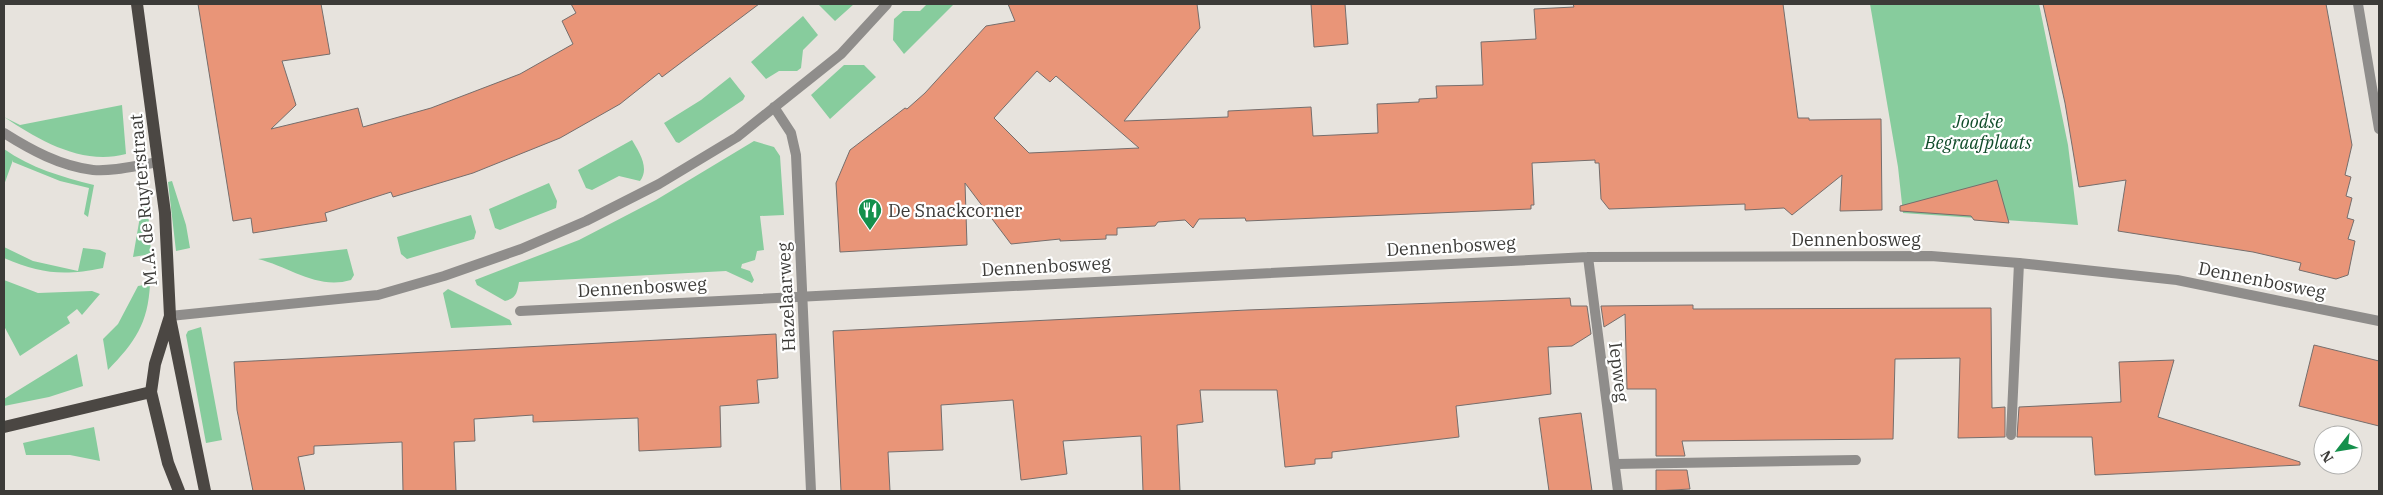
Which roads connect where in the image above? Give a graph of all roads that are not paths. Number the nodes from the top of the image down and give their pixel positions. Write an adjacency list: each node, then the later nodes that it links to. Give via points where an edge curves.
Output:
1 (137, 4): 7 (main road, M.A. de Ruyterstraat)
2 (887, 4): 4 (street, via 841,54)
3 (2358, 4): 5 (street)
4 (774, 107): 10 (street, Hazelaarweg, via 790,133 796,155); 12 (street, via 737,137 659,184 530,246 444,276 378,295)
5 (2379, 129)
6 (4, 133): 7 (street, via 64,164 94,170)
7 (159, 162): 12 (main road, M.A. de Ruyterstraat)
8 (1588, 257): 9 (street, Dennenbosweg, via 1931,256); 10 (street, Dennenbosweg); 18 (street, Iepweg)
9 (2019, 262): 13 (street, Dennenbosweg, via 2177,280); 16 (street)
10 (802, 296): 11 (street, Dennenbosweg); 21 (street, Hazelaarweg)
11 (520, 311)
12 (170, 316): 14 (main road, M.A. de Ruyterstraat, via 155,364); 20 (main road)
13 (2379, 321)
14 (151, 392): 15 (main road); 19 (main road, via 168,463)
15 (4, 427)
16 (2011, 435)
17 (1856, 460): 18 (street)
18 (1615, 464): 22 (street, Iepweg)
19 (179, 491)
20 (205, 491)
21 (811, 491)
22 (1618, 491)

